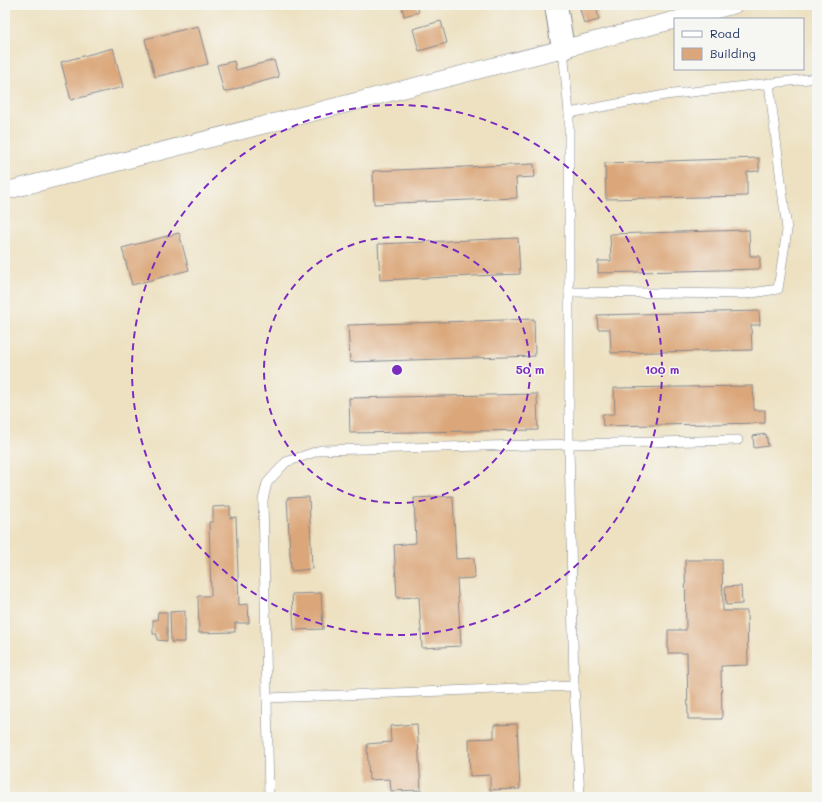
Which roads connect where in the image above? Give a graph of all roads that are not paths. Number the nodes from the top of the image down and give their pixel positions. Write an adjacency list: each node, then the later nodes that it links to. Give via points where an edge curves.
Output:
1 (556, 5): 5 (street)
2 (734, 5): 3 (street)
3 (683, 18)
4 (674, 20): 5 (street)
5 (563, 48): 8 (lane); 9 (street)
6 (817, 78): 7 (lane)
7 (769, 83): 8 (lane, via 665,95); 10 (lane, via 787,230 778,289 745,294)
8 (569, 113): 10 (lane)
9 (5, 191)
10 (569, 292): 12 (lane)
11 (738, 440): 12 (lane)
12 (569, 444): 13 (lane); 14 (lane, via 321,450 286,462 267,483 263,500)
13 (574, 686): 14 (lane); 16 (lane)
14 (267, 698): 15 (lane)
15 (269, 797)
16 (580, 797)

